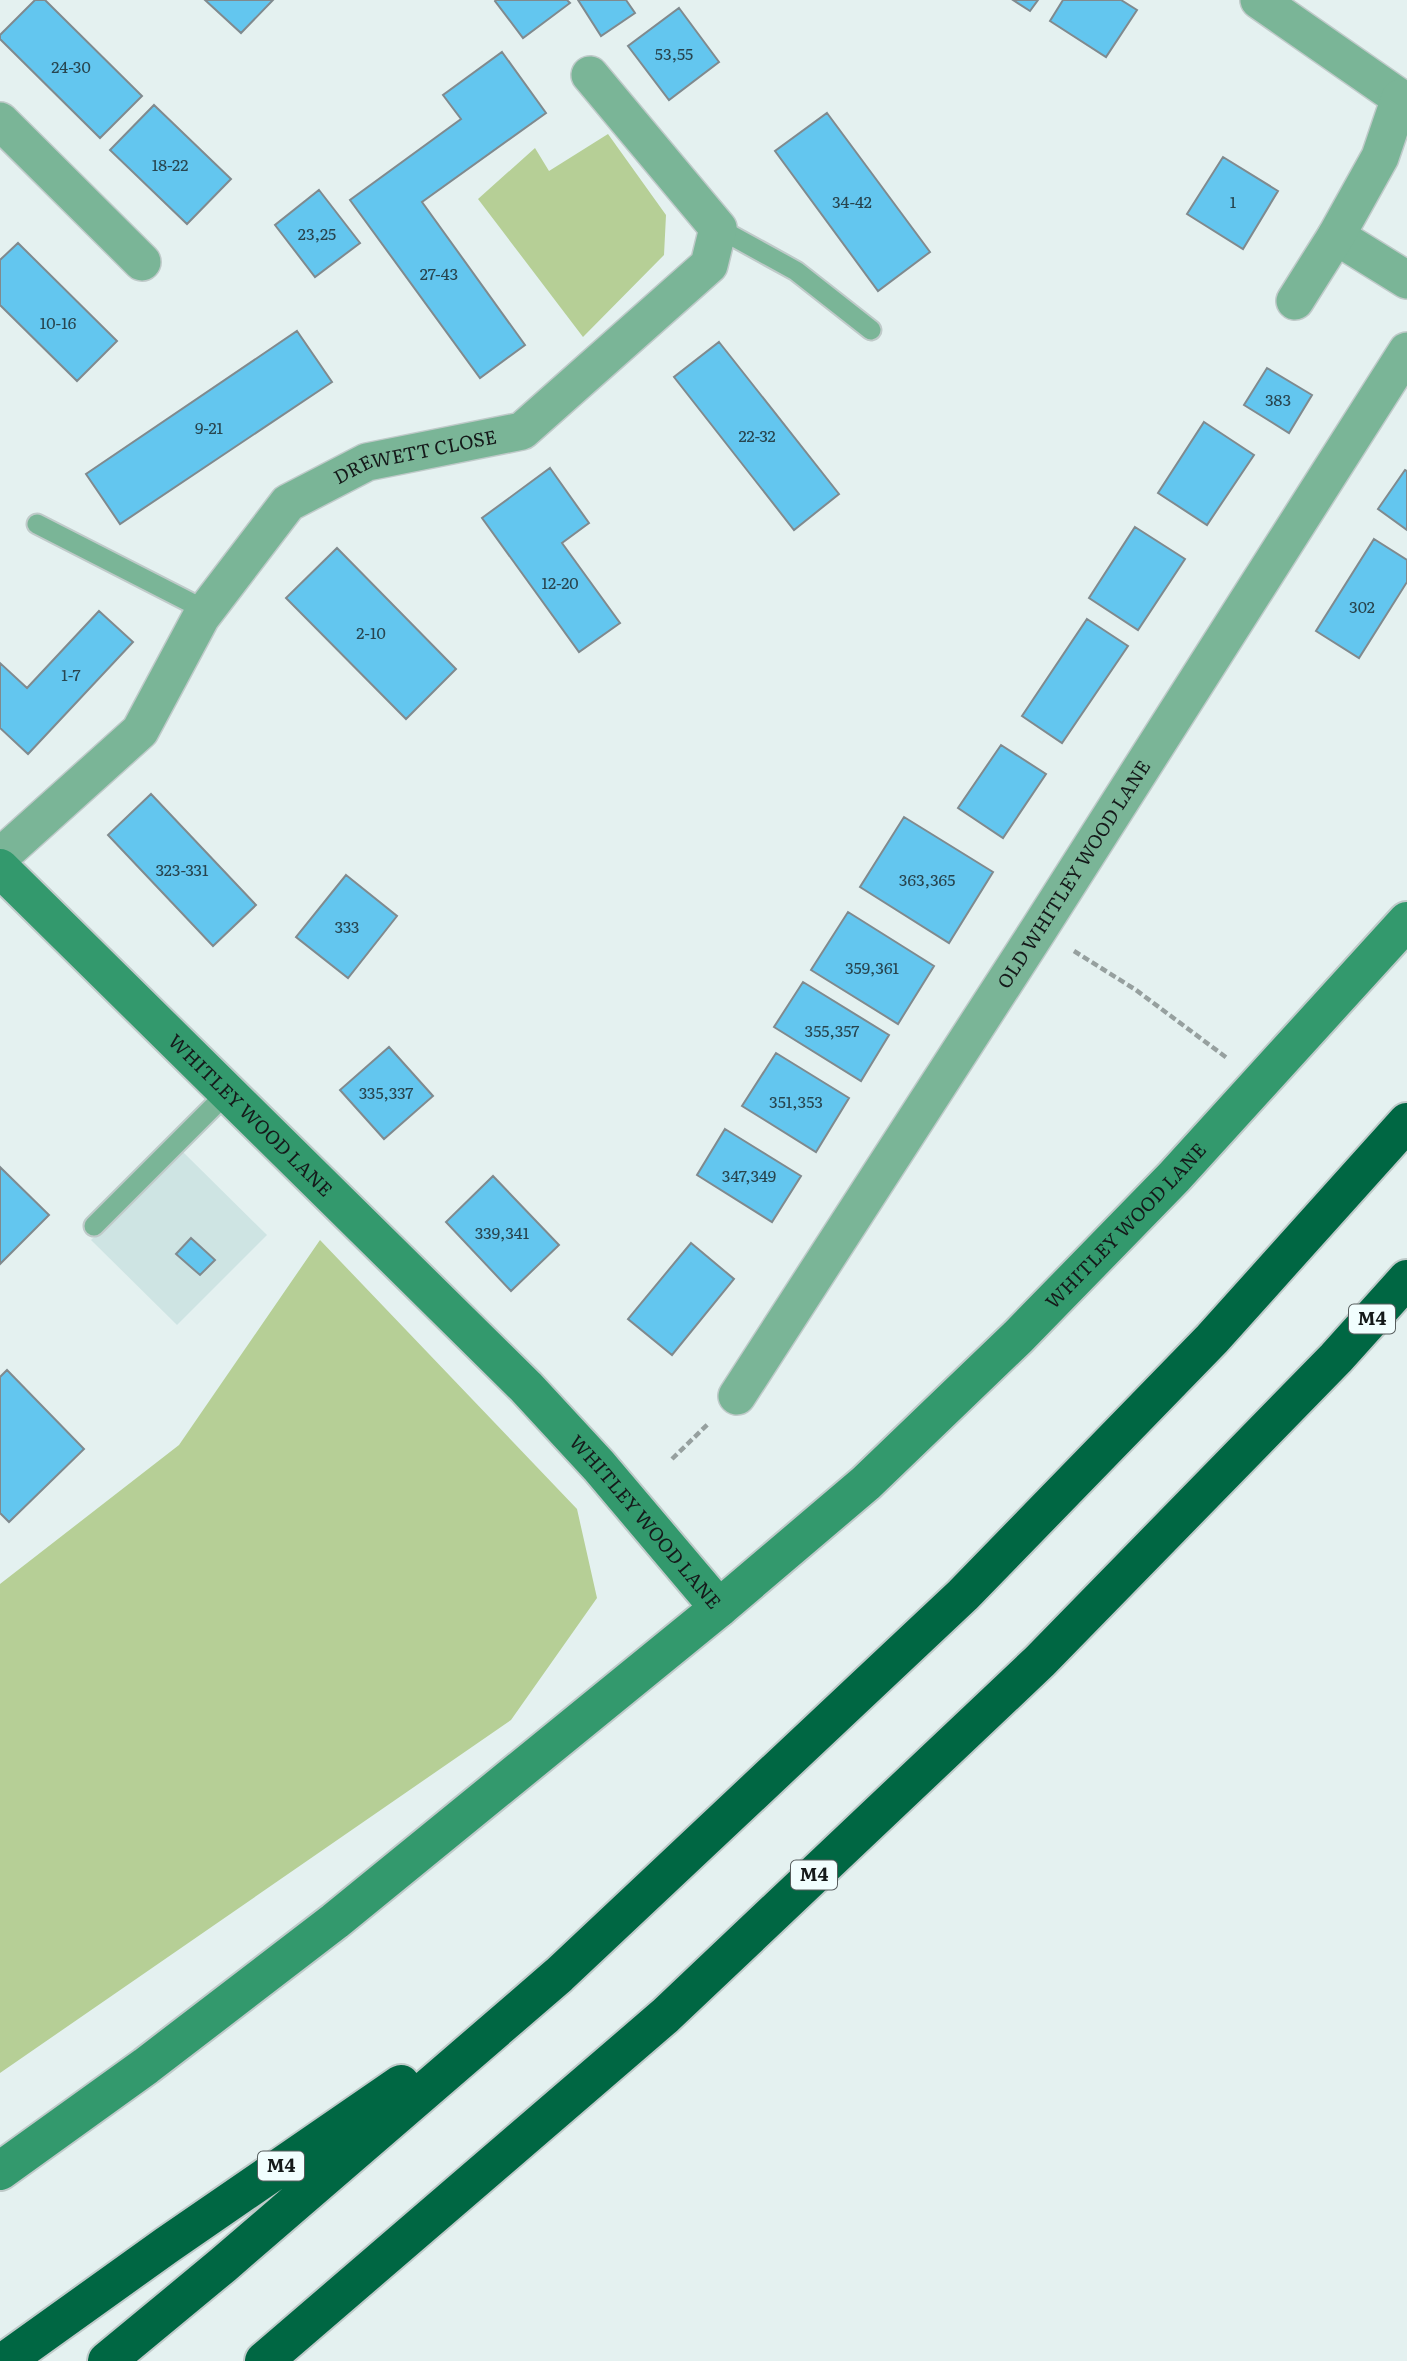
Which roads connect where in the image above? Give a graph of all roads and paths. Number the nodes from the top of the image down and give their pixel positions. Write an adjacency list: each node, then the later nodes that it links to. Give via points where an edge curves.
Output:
1 (1259, 0): 3 (street)
2 (590, 75): 5 (street)
3 (1404, 98): 6 (street, via 1380,158)
4 (0, 121): 7 (street)
5 (718, 228): 10 (lane, via 796,271); 13 (street, DREWETT CLOSE, via 709,265 522,431 367,462 288,503)
6 (1336, 236): 8 (street); 9 (street)
7 (142, 262)
8 (1407, 280)
9 (1295, 301)
10 (871, 330)
11 (1407, 351): 17 (street, OLD WHITLEY WOOD LANE)
12 (37, 524): 13 (lane)
13 (207, 611): 14 (street, DREWETT CLOSE, via 140,731)
14 (0, 857)
15 (0, 868): 19 (main road, WHITLEY WOOD LANE)
16 (1407, 921): 25 (main road, WHITLEY WOOD LANE, via 1174,1177 1018,1337 866,1483)
17 (1039, 929): 18 (path, via 1136,990); 23 (street, OLD WHITLEY WOOD LANE)
18 (1230, 1060)
19 (227, 1093): 21 (lane); 25 (main road, WHITLEY WOOD LANE, via 526,1387)
20 (1407, 1122): 26 (highway, M4, via 1212,1339 963,1595)
21 (94, 1226)
22 (1407, 1279): 30 (highway, M4, via 1336,1358 1040,1661 696,1987)
23 (737, 1396): 24 (path)
24 (673, 1459)
25 (719, 1608): 27 (main road, via 325,1929)
26 (559, 1975): 28 (highway, M4); 29 (highway, M4)
27 (0, 2171)
28 (5, 2361)
29 (107, 2361)
30 (264, 2361)

